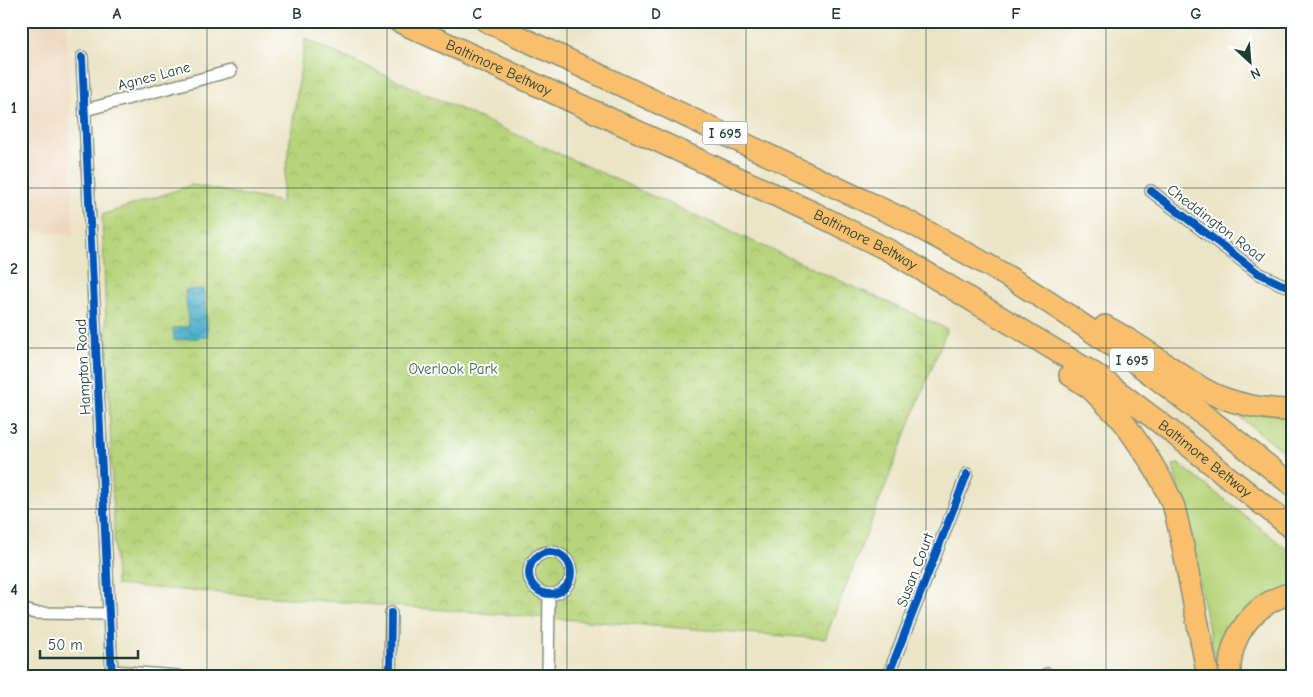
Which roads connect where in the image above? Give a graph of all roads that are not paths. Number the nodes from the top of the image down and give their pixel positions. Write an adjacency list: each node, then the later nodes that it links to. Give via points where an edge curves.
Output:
1 (398, 21): 9 (highway, Baltimore Beltway / I 695, via 824,218 892,252)
2 (486, 21): 7 (highway, I 695, via 907,220)
3 (82, 57): 5 (street, Hampton Road)
4 (231, 71): 5 (street, Agnes Lane)
5 (85, 110): 18 (street, Hampton Road)
6 (1151, 191): 8 (street, Cheddington Road, via 1258,273)
7 (961, 250): 10 (highway, via 1042,290 1131,340 1218,396 1269,410); 12 (highway, I 695, via 1038,295 1121,351)
8 (1292, 286)
9 (976, 303): 13 (highway, Baltimore Beltway / I 695, via 1098,376); 24 (highway, via 986,320 996,328 1090,388 1123,421 1149,459 1174,507)
10 (1292, 410)
11 (967, 474): 23 (street, Susan Court)
12 (1292, 485)
13 (1292, 528)
14 (1292, 593): 25 (highway, via 1271,600 1243,626 1234,645)
15 (549, 594): 22 (street)
16 (21, 610): 18 (street)
17 (390, 613): 21 (street)
18 (109, 614): 19 (street, Hampton Road)
19 (112, 674): 20 (street)
20 (178, 676)
21 (390, 676)
22 (548, 676)
23 (888, 676)
24 (1208, 676)
25 (1230, 676)

